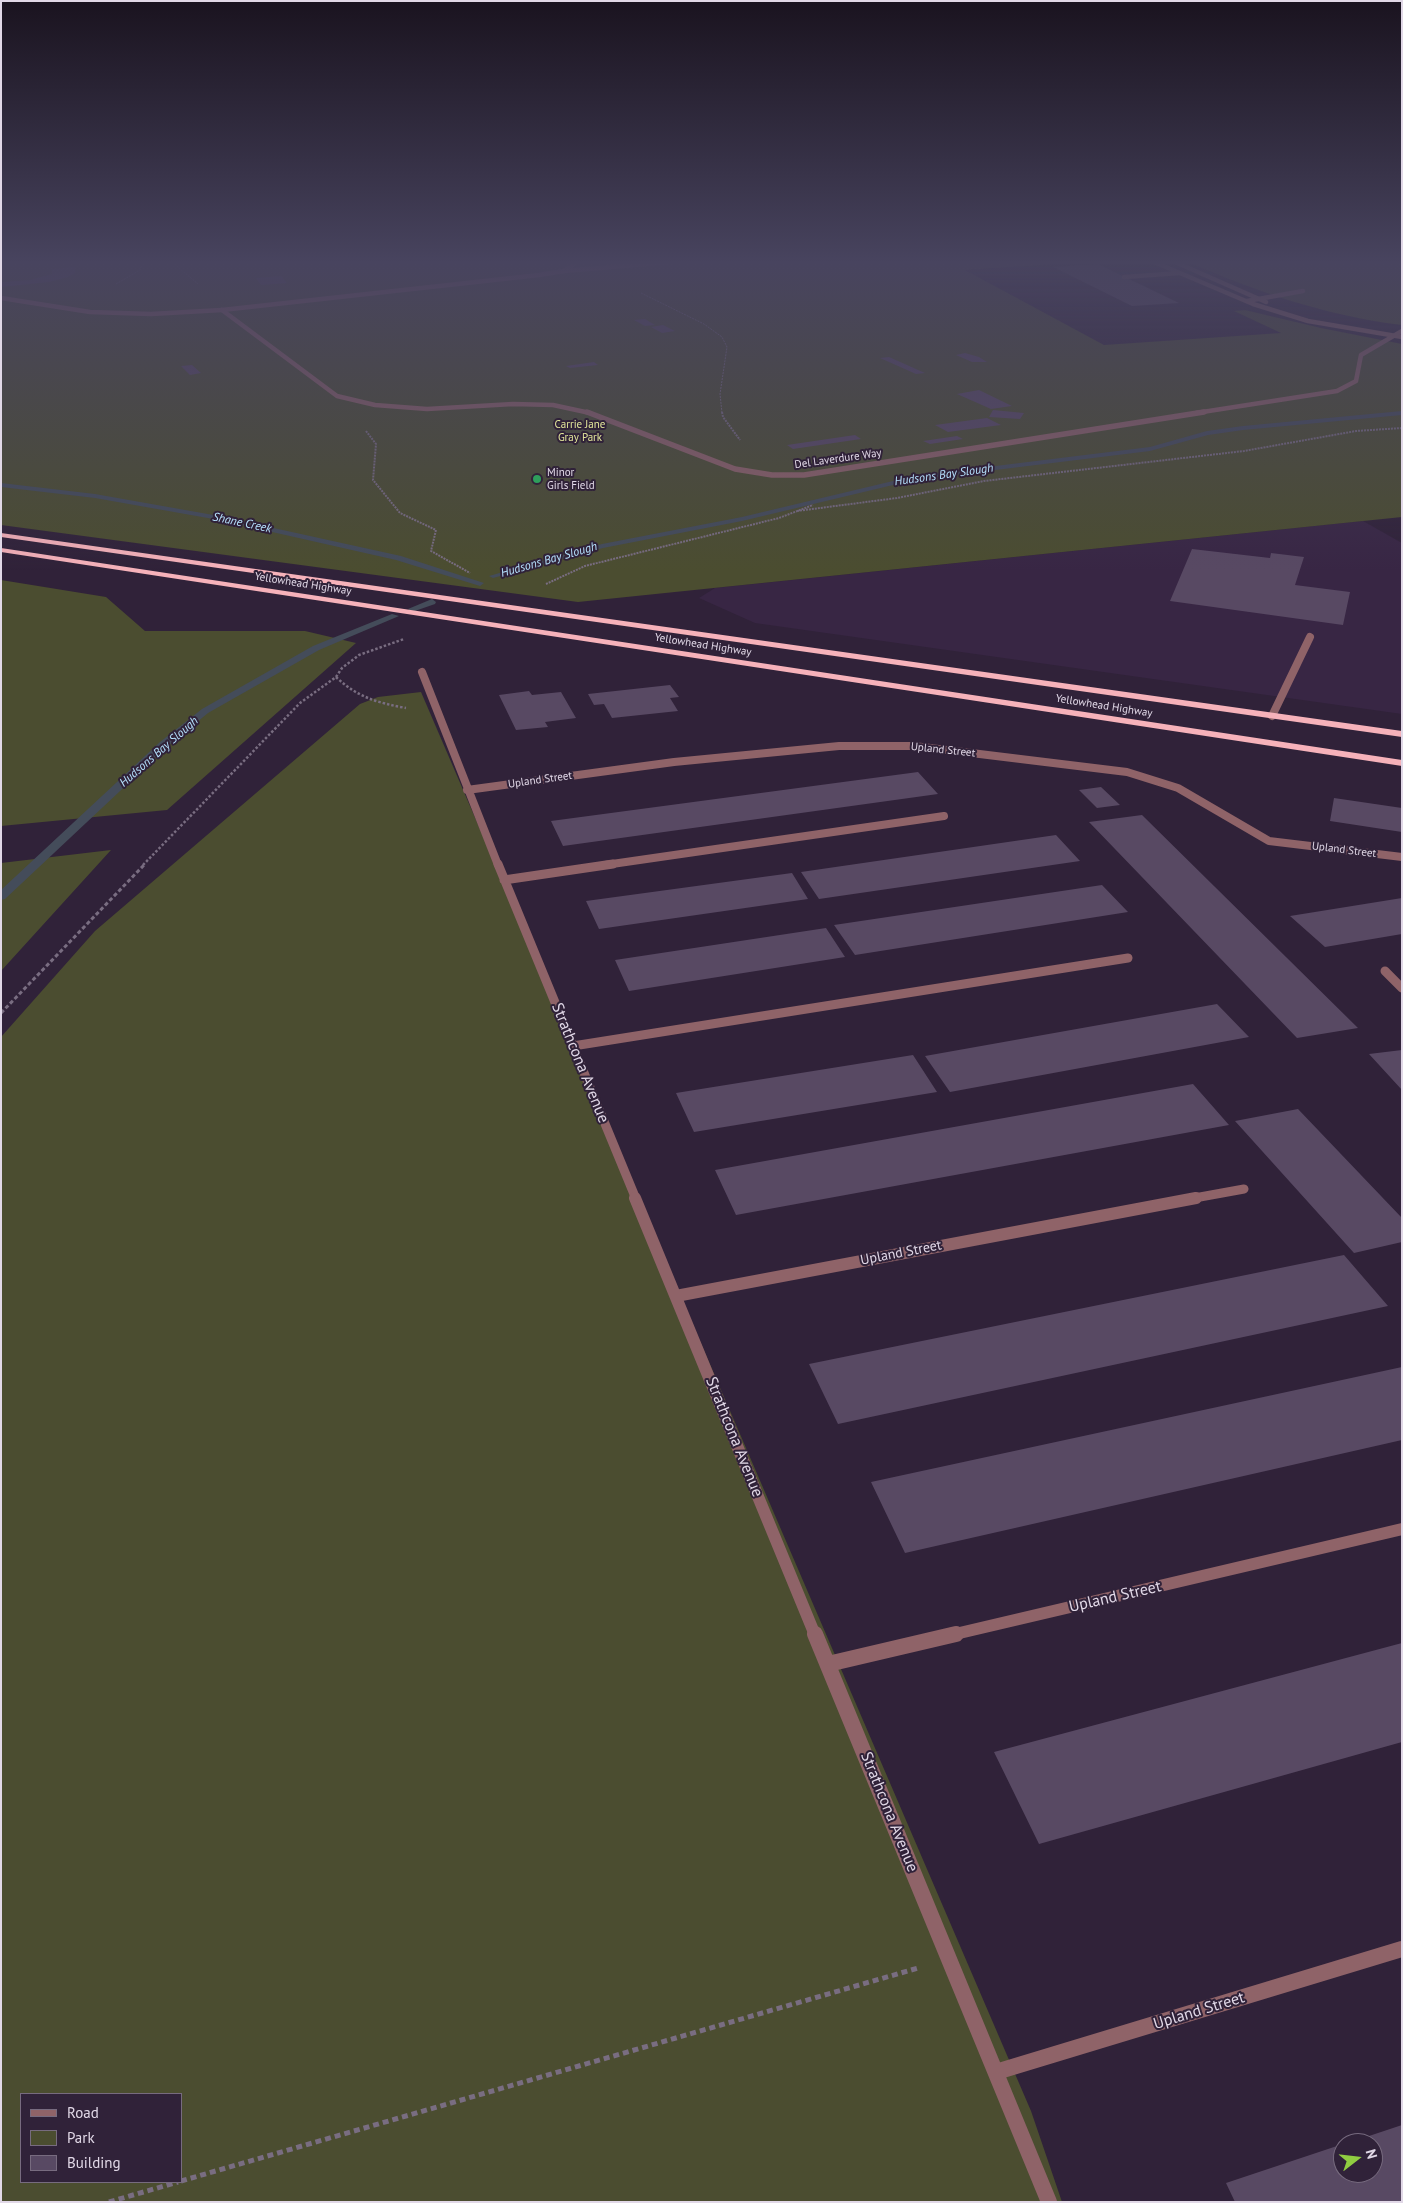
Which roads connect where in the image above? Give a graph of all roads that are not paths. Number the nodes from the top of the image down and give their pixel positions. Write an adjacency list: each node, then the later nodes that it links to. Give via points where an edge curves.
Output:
1 (295, 365): 2 (street, Del Laverdure Way, via 337,396 375,405 427,409 553,405 587,412 735,469 772,475 804,475 1337,391 1356,381)
2 (1359, 365)
3 (1, 535): 7 (highway, Yellowhead Highway)
4 (1, 550): 9 (highway, Yellowhead Highway)
5 (1310, 637): 7 (street)
6 (422, 672): 10 (street, Strathcona Avenue)
7 (1272, 716): 8 (highway, Yellowhead Highway)
8 (1402, 734)
9 (1402, 763)
10 (467, 790): 12 (street, Upland Street, via 674,762 839,746 914,746 1127,772 1178,788 1269,842); 13 (street, Strathcona Avenue)
11 (944, 816): 13 (street)
12 (1402, 857)
13 (504, 880): 17 (street, Strathcona Avenue)
14 (1128, 958): 17 (street)
15 (1385, 971): 16 (street)
16 (1402, 988)
17 (573, 1046): 19 (street, Strathcona Avenue)
18 (1244, 1188): 19 (street, Upland Street)
19 (676, 1296): 21 (street, Strathcona Avenue)
20 (1402, 1529): 21 (street, Upland Street)
21 (828, 1664): 23 (street, Strathcona Avenue)
22 (1402, 1949): 23 (street, Upland Street)
23 (996, 2072): 24 (street, Strathcona Avenue)
24 (1049, 2202)

